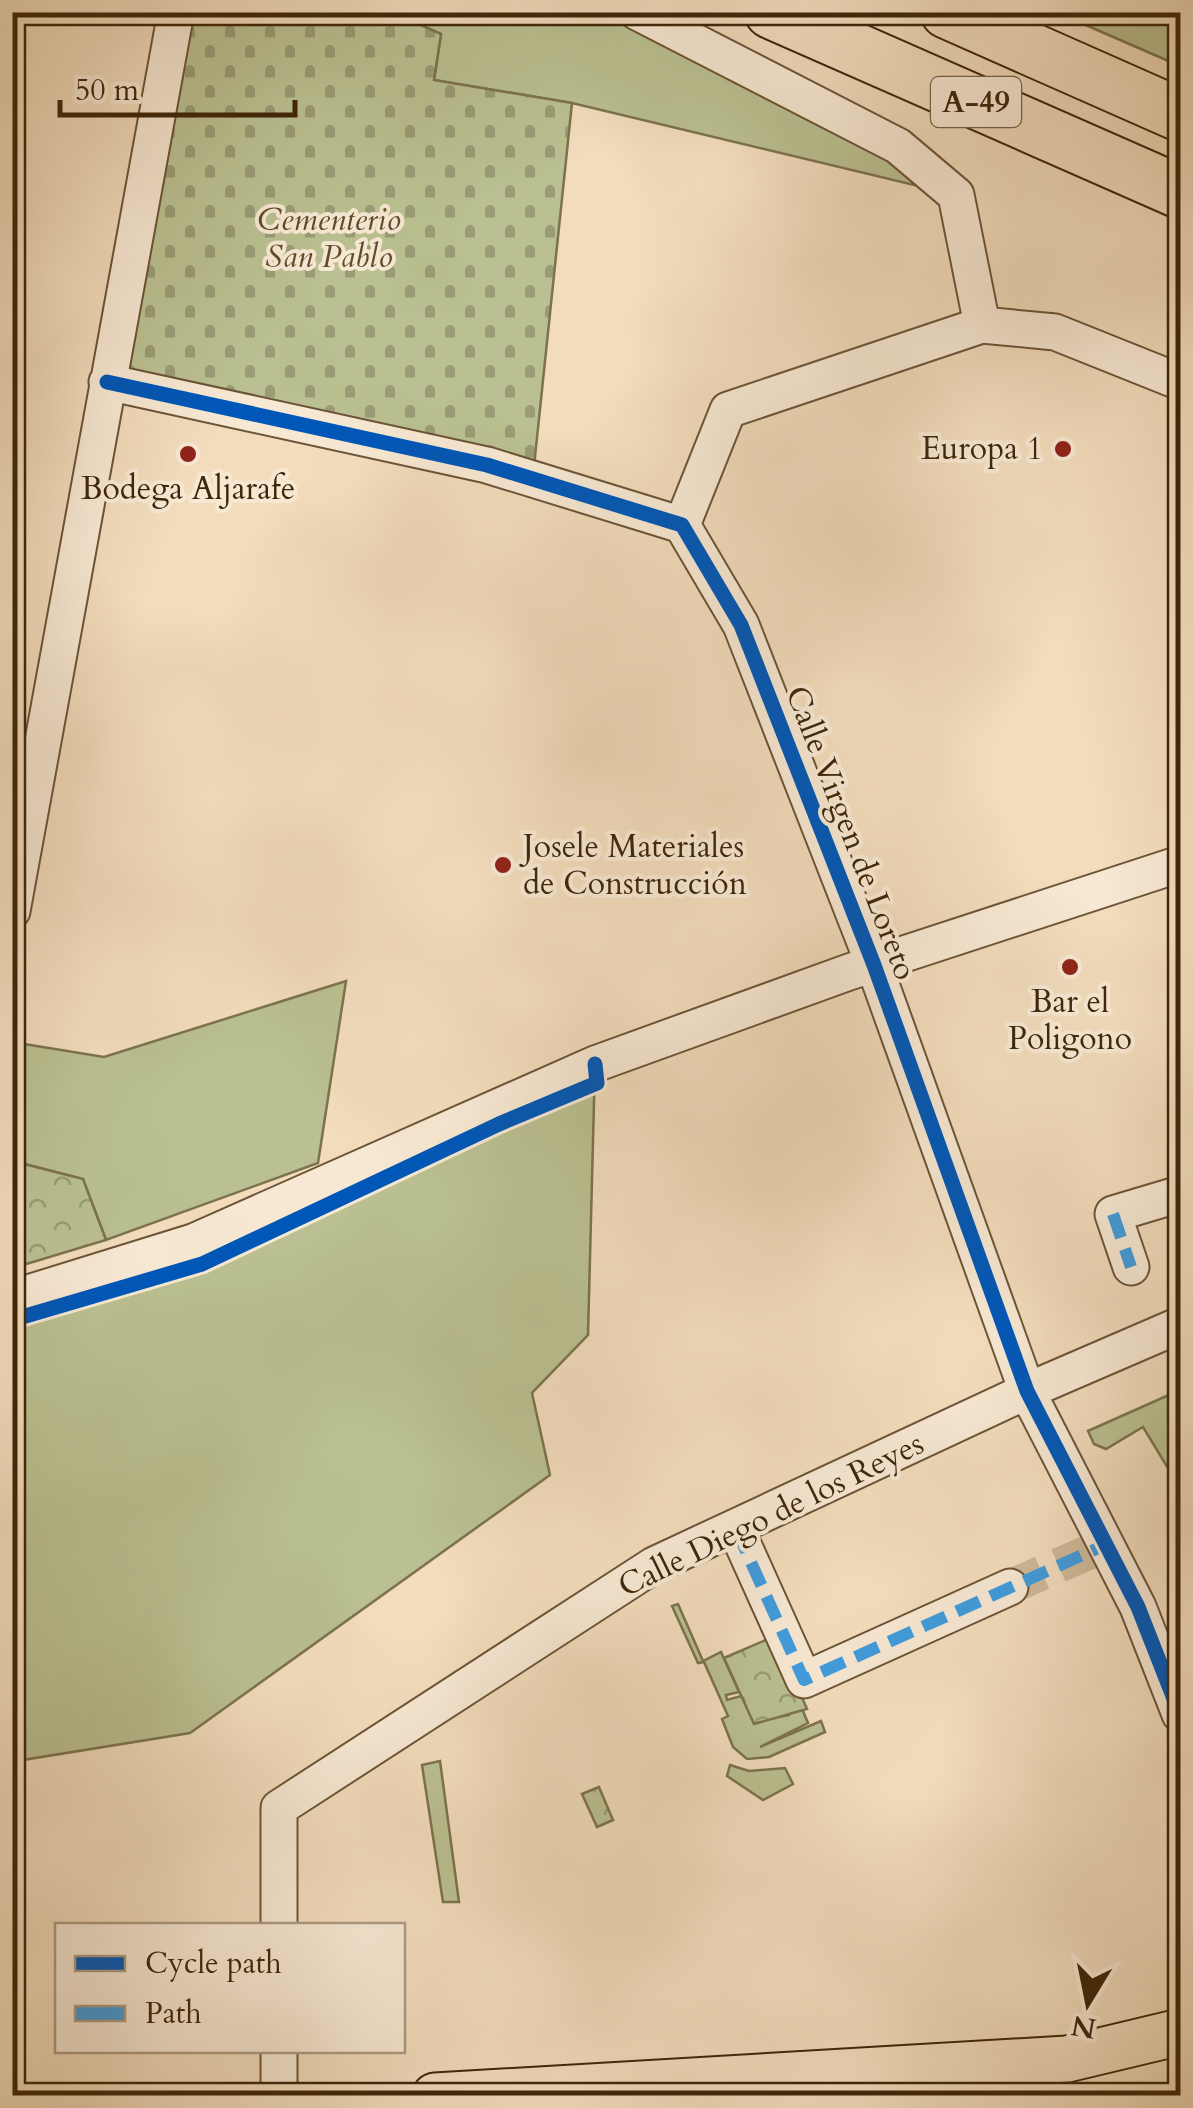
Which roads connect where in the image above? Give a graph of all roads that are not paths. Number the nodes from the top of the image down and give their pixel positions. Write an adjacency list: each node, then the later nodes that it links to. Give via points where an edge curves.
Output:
1 (176, 12): 8 (street)
2 (637, 12): 7 (street, via 898,146 956,194)
3 (771, 12): 6 (highway, A-49)
4 (947, 12): 5 (highway, A-49)
5 (1180, 115)
6 (1180, 192)
7 (982, 325): 9 (street, via 1055,332); 10 (street, via 728,410)
8 (107, 382): 10 (street, via 487,465); 12 (street)
9 (1180, 382)
10 (682, 525): 13 (street, Calle Virgen de Loreto, via 741,625)
11 (1180, 864): 13 (street)
12 (12, 910)
13 (874, 965): 16 (street, via 595,1064 193,1242); 18 (street, Calle Virgen de Loreto)
14 (1180, 1194): 15 (street, via 1113,1214)
15 (1131, 1268)
16 (12, 1298)
17 (1180, 1325): 18 (street, Calle Diego de los Reyes)
18 (1027, 1391): 19 (street, Calle Diego de los Reyes); 21 (street, Calle Virgen de Loreto, via 1138,1607)
19 (736, 1529): 20 (street, via 804,1680); 22 (street, Calle Diego de los Reyes, via 654,1565 279,1808)
20 (1010, 1587)
21 (1180, 1714)
22 (279, 1923)
23 (1180, 2032): 26 (main road, via 1068,2058)
24 (279, 2053): 25 (street)
25 (279, 2096)
26 (435, 2096)

